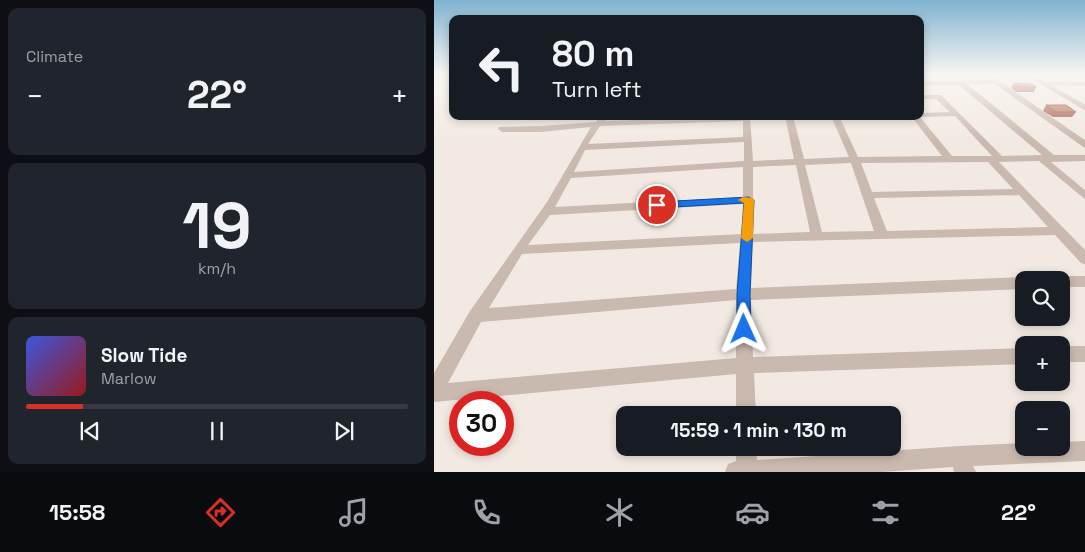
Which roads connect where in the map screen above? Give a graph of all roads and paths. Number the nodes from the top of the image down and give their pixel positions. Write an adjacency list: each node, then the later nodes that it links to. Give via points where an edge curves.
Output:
1 (938, 97): 6 (street)
2 (977, 97): 19 (street)
3 (1018, 97): 15 (street)
4 (1064, 97): 5 (street)
5 (1085, 110)
6 (956, 114): 7 (street); 18 (street)
7 (924, 115)
8 (601, 120): 13 (street, via 542,129); 16 (street)
9 (747, 120): 14 (street)
10 (790, 120): 22 (street)
11 (837, 120): 20 (street)
12 (918, 120): 21 (street)
13 (502, 129)
14 (748, 139): 16 (street); 23 (street)
15 (1085, 146)
16 (583, 147): 24 (street)
17 (1085, 158): 19 (street)
18 (996, 159): 19 (street); 21 (street); 25 (street)
19 (1047, 159): 27 (street)
20 (855, 160): 21 (street); 22 (street); 26 (street)
21 (949, 160)
22 (800, 162): 23 (street); 32 (street)
23 (750, 164): 24 (street); 28 (street)
24 (570, 175): 29 (street)
25 (1022, 192): 26 (street); 30 (street)
26 (867, 195): 31 (street)
27 (1085, 197)
28 (749, 200): 29 (street); 33 (street)
29 (547, 211): 34 (street)
30 (1058, 232): 31 (street); 35 (street)
31 (882, 235): 32 (street)
32 (817, 236): 33 (street)
33 (747, 238): 34 (street); 39 (street)
34 (518, 250): 40 (street)
35 (1085, 260)
36 (1085, 281): 37 (street)
37 (1070, 282)
38 (1015, 283): 39 (street)
39 (743, 294): 40 (street); 44 (street)
40 (475, 316): 45 (street)
41 (1070, 354): 42 (street)
42 (1085, 354)
43 (1015, 356): 44 (street)
44 (744, 364): 45 (street); 46 (street)
45 (434, 392)
46 (746, 406)
47 (1085, 451): 49 (street)
48 (745, 456): 51 (street)
49 (962, 464): 50 (street)
50 (852, 468): 51 (street)
51 (743, 472)

